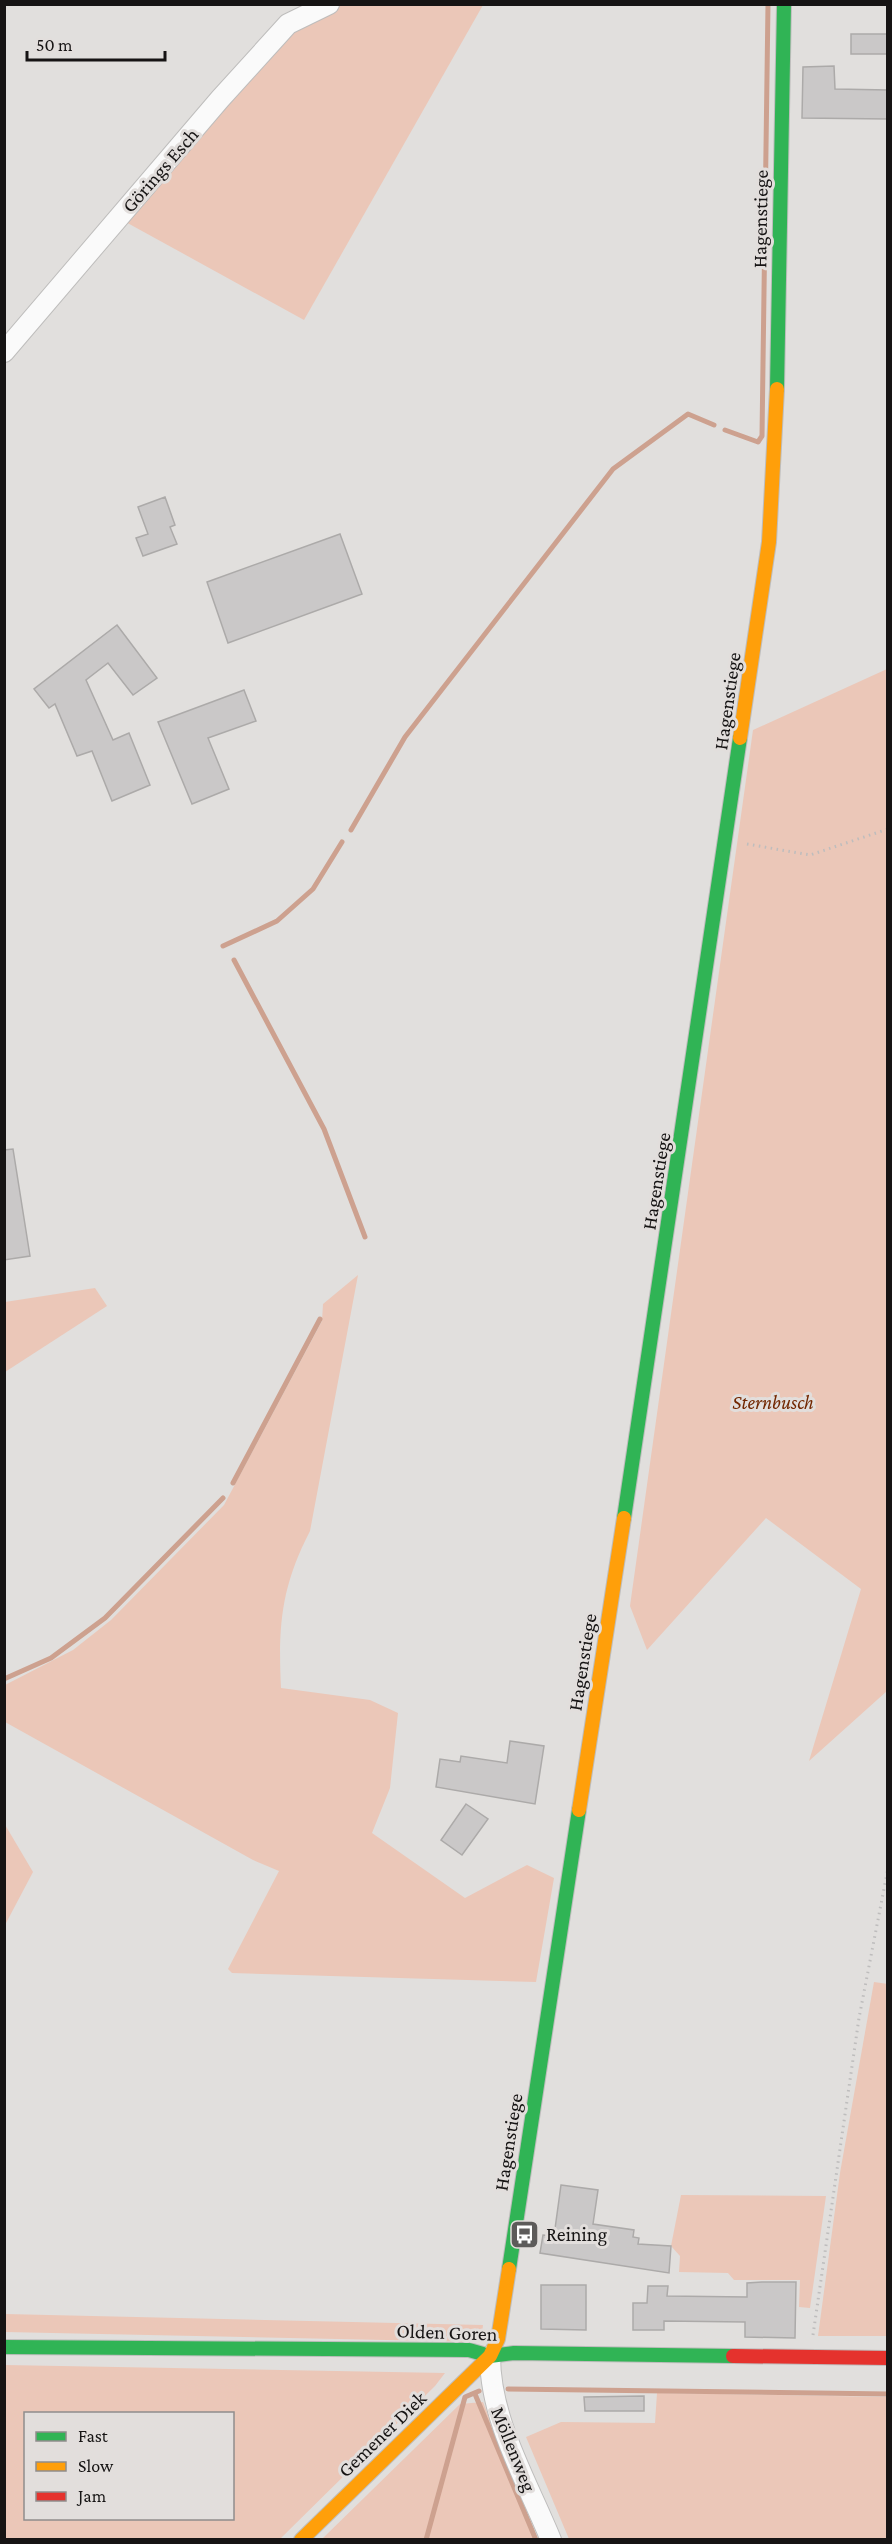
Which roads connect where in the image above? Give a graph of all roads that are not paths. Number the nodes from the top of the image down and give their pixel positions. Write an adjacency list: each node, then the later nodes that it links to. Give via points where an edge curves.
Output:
1 (329, 4): 3 (street, Görings Esch, via 288,24)
2 (784, 4): 5 (street, Hagenstiege, via 776,432 769,542 498,2338)
3 (4, 352)
4 (4, 2347): 5 (street, Olden Goren, via 470,2350)
5 (490, 2356): 6 (street, Olden Goren, via 514,2353); 7 (street, Gemener Diek); 8 (street, Möllenweg, via 492,2390)
6 (888, 2358)
7 (301, 2540)
8 (551, 2540)

